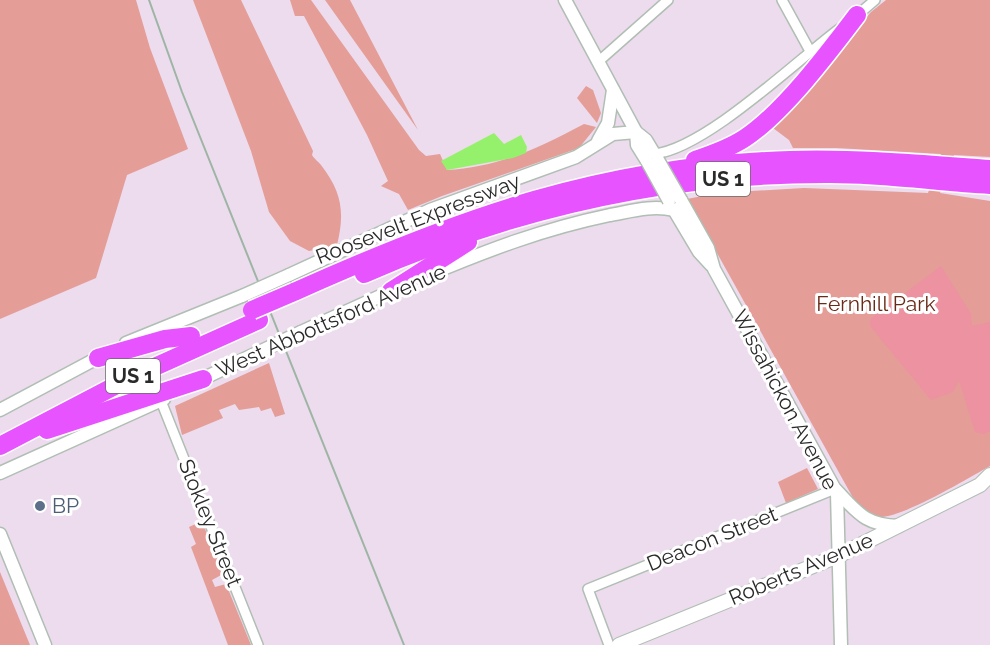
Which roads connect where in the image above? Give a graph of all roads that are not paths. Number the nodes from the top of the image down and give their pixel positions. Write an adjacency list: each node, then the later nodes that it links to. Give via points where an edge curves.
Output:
1 (565, 0): 7 (street, Wissahickon Avenue)
2 (668, 0): 7 (street)
3 (782, 0): 6 (street)
4 (875, 0): 5 (street)
5 (857, 15): 6 (street); 8 (highway)
6 (810, 51): 8 (highway); 12 (street, via 710,130)
7 (599, 61): 9 (street, Wissahickon Avenue)
8 (806, 78): 12 (highway, via 768,119 744,138)
9 (613, 88): 10 (street, Wissahickon Avenue); 11 (street, via 608,123)
10 (636, 132): 11 (street, via 613,134); 12 (street, Wissahickon Avenue, via 637,145)
11 (594, 145): 19 (street, via 576,157 430,210)
12 (658, 161): 13 (highway, Roosevelt Expressway / US 1, via 820,159); 17 (street, Wissahickon Avenue, bridge); 19 (highway, Roosevelt Expressway / US 1, via 498,209)
13 (990, 169)
14 (945, 180): 15 (highway, Roosevelt Expressway / US 1); 16 (highway); 18 (highway, Roosevelt Expressway / US 1, via 831,174 716,180 607,196)
15 (990, 184)
16 (990, 190)
17 (674, 204): 20 (street, West Abbottsford Avenue, via 509,241); 31 (street, Wissahickon Avenue, via 708,248 714,268)
18 (504, 221): 19 (highway, Roosevelt Expressway / US 1); 20 (highway)
19 (293, 290): 21 (highway, Roosevelt Expressway / US 1, bridge)
20 (391, 291): 24 (street, West Abbottsford Avenue, bridge)
21 (251, 309): 22 (highway, Roosevelt Expressway / US 1); 23 (street, via 129,341); 27 (highway, Roosevelt Expressway / US 1, via 150,368)
22 (191, 336): 23 (highway, via 165,339); 27 (highway, Roosevelt Expressway / US 1, via 125,366)
23 (98, 358): 26 (street)
24 (203, 379): 25 (street, West Abbottsford Avenue); 27 (highway)
25 (161, 401): 28 (street, West Abbottsford Avenue); 36 (street, Stokley Street)
26 (0, 410)
27 (4, 440)
28 (0, 473)
29 (990, 475): 30 (main road, Roberts Avenue)
30 (985, 484): 32 (main road, Roberts Avenue)
31 (835, 489): 32 (street, via 862,518); 34 (street, Wissahickon Avenue); 37 (street, Deacon Street, via 588,590)
32 (899, 526): 34 (main road, Roberts Avenue)
33 (0, 534): 35 (street)
34 (840, 555): 38 (main road, Roberts Avenue); 39 (street, Wissahickon Avenue)
35 (45, 645)
36 (258, 645)
37 (609, 645)
38 (620, 645)
39 (841, 645)

